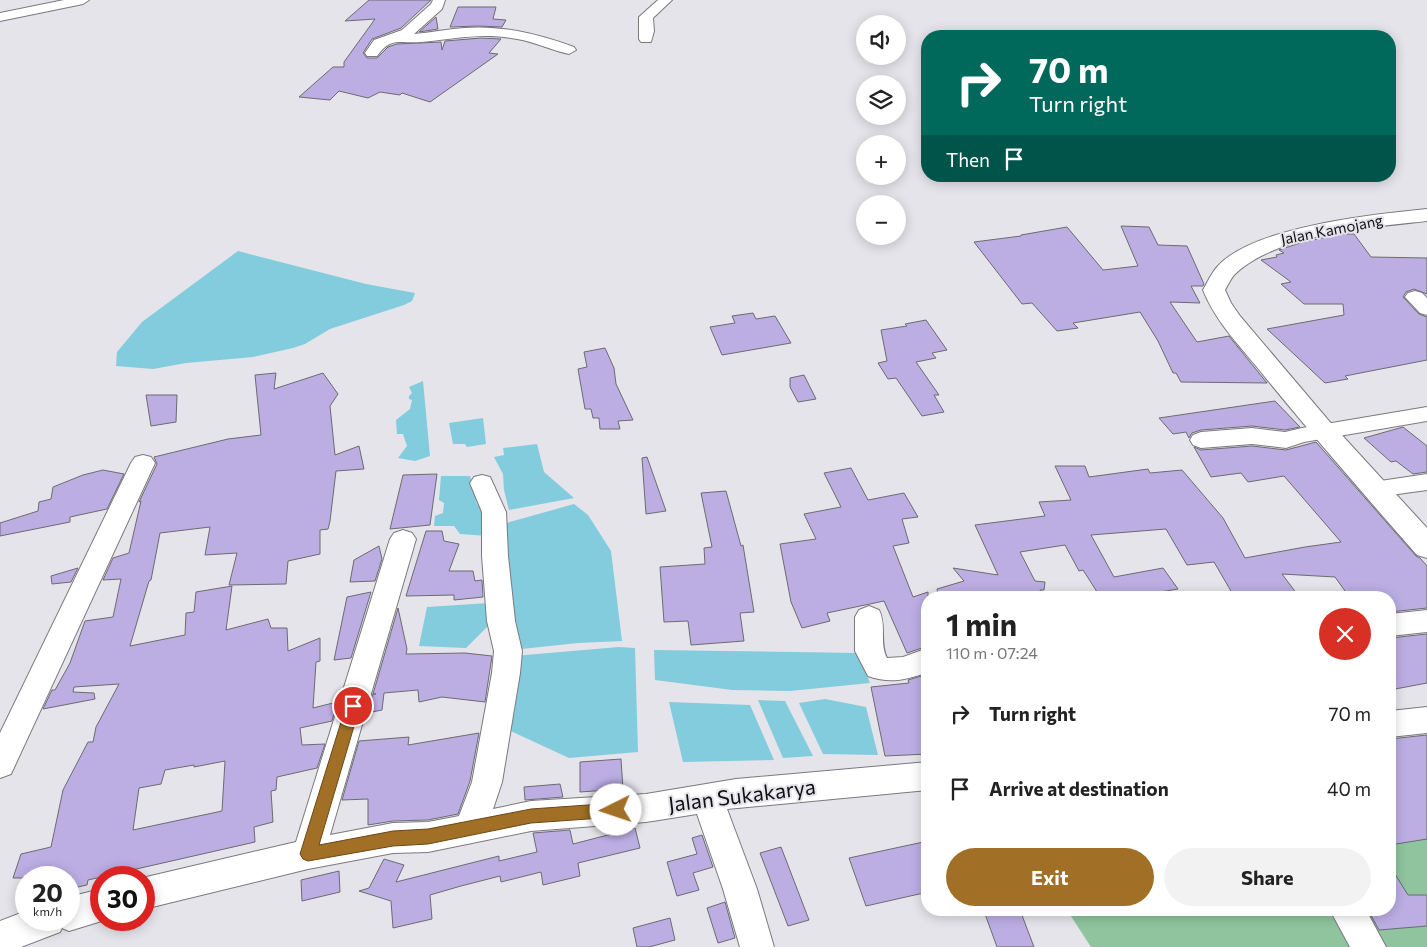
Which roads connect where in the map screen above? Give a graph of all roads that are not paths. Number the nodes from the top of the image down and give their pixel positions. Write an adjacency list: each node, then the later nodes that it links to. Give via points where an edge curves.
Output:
1 (83, 0): 4 (street)
2 (439, 0): 5 (street)
3 (666, 0): 6 (street, via 646,17)
4 (0, 17)
5 (398, 38): 7 (street, via 499,32 538,38); 8 (street, via 379,43)
6 (646, 39)
7 (569, 50)
8 (372, 53)
9 (1427, 215): 11 (main road, Jalan Kamojang, via 1380,220 1286,238 1241,258 1216,282 1214,290 1232,321)
10 (1427, 414): 11 (street)
11 (1324, 433): 12 (street, via 1286,440 1252,436); 16 (main road)
12 (1201, 440)
13 (143, 464): 25 (street)
14 (1427, 482): 16 (street)
15 (482, 483): 28 (street, via 494,512 501,621 508,650 487,782)
16 (1376, 489): 18 (main road)
17 (403, 539): 29 (street)
18 (1427, 547)
19 (869, 617): 22 (street, via 869,650 878,668 895,670)
20 (1427, 621): 21 (street)
21 (1396, 624)
22 (921, 662)
23 (1427, 720): 24 (street)
24 (1396, 723)
25 (0, 764)
26 (921, 777): 27 (street, Jalan Sukakarya, via 736,793)
27 (708, 799): 28 (street, Jalan Sukakarya, via 646,808 531,816); 34 (street)
28 (470, 828): 29 (street, Jalan Sukakarya)
29 (308, 854): 30 (street, Jalan Sukakarya)
30 (155, 890)
31 (1351, 916): 35 (street)
32 (19, 931): 33 (street)
33 (0, 938)
34 (757, 947)
35 (1369, 947)

